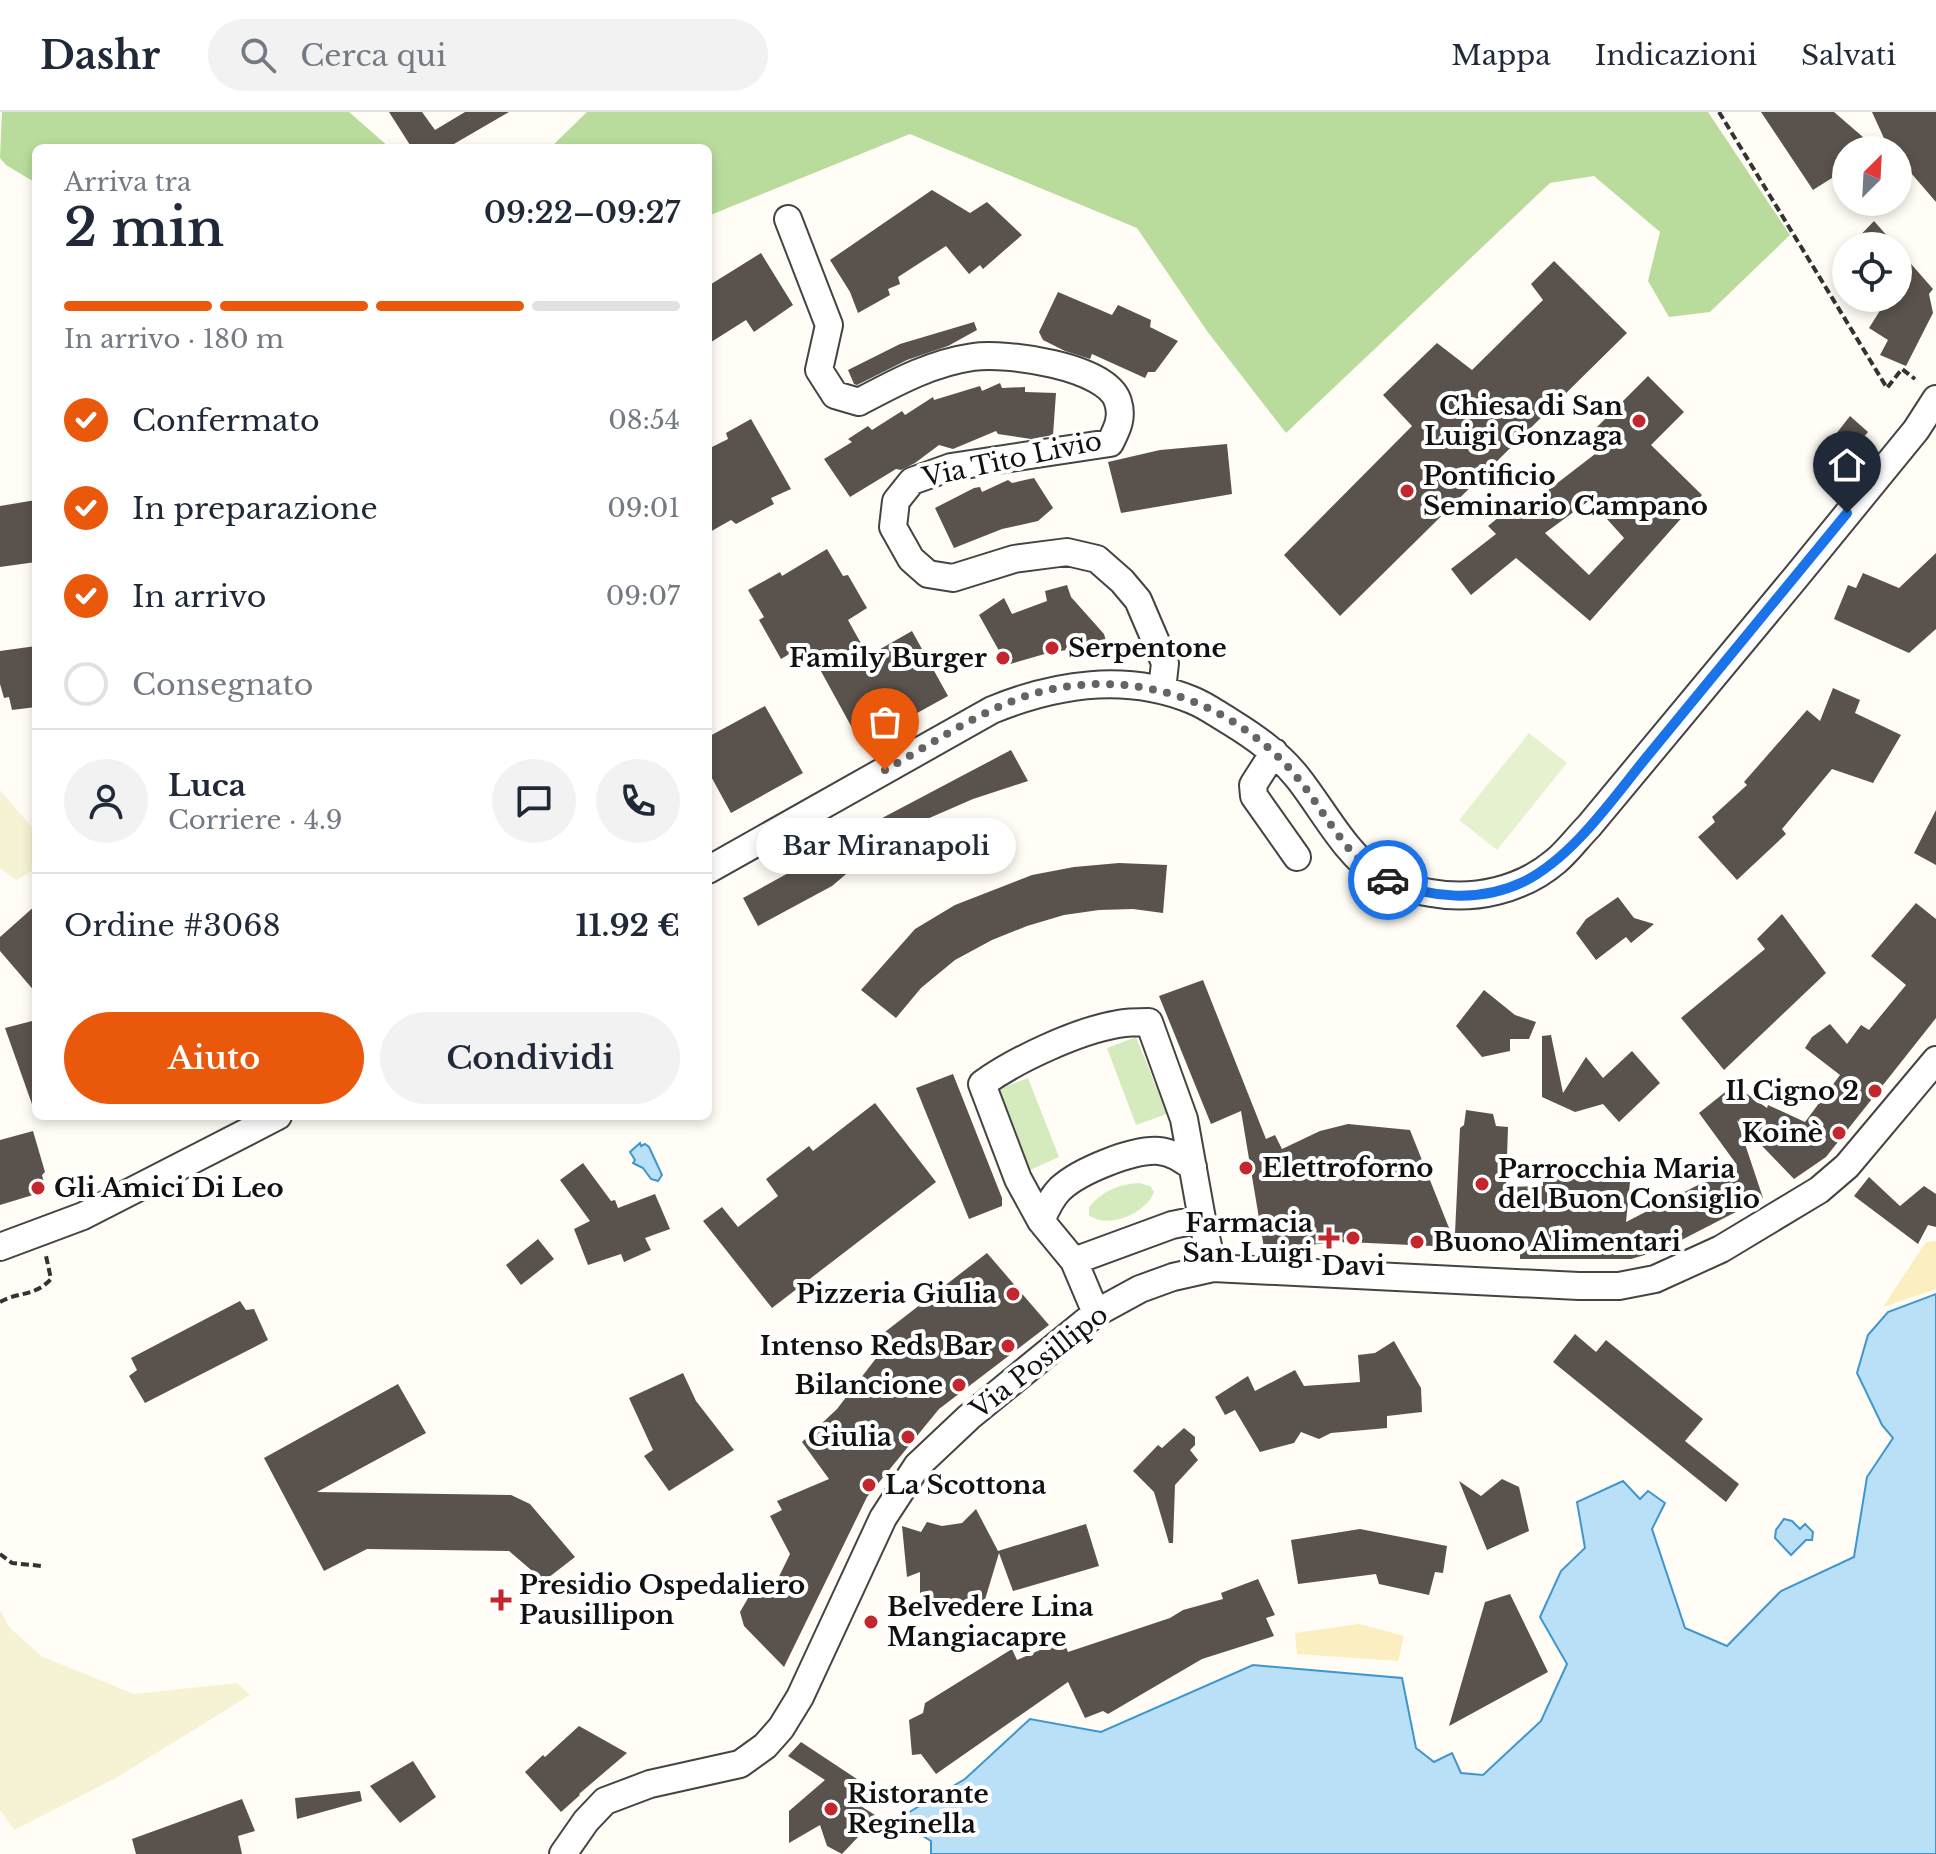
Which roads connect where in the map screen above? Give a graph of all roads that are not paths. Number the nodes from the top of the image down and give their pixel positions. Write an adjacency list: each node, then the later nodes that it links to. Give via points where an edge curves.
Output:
1 (788, 219): 3 (street, Via Tito Livio, via 829,325 819,370 835,395 859,402 914,373 974,357 1036,359 1099,380 1118,400 1120,422 1110,443 951,467 912,481 896,501 893,527 911,559 928,574 953,578 1014,559 1067,552 1097,559 1138,600 1165,663)
2 (1936, 399): 4 (street, via 1916,430 1589,826 1555,862 1524,881 1473,896 1408,889 1380,877 1344,842)
3 (1162, 690): 4 (street, via 1194,701); 6 (street, via 1099,685 1027,696 992,710)
4 (1274, 752): 5 (street, via 1253,785 1254,796)
5 (1297, 857)
6 (712, 868)
7 (1936, 1060): 14 (street, Via Posillipo, via 1847,1166 1819,1190 1721,1249 1655,1279 1579,1286)
8 (270, 1120): 12 (street, via 83,1216)
9 (1193, 1167): 10 (street); 11 (street, via 1158,1151 1128,1155 1063,1187); 11 (street, via 1184,1119 1149,1022 1083,1034 1006,1067 982,1084)
10 (1202, 1219): 13 (street); 14 (street)
11 (1041, 1221): 13 (street)
12 (0, 1247)
13 (1074, 1261): 15 (street)
14 (1213, 1268): 15 (street, Via Posillipo, via 1140,1289)
15 (1096, 1313): 16 (street, Via Posillipo, via 917,1466 883,1518 800,1697 765,1746 740,1764 650,1784 605,1801)
16 (563, 1854)

